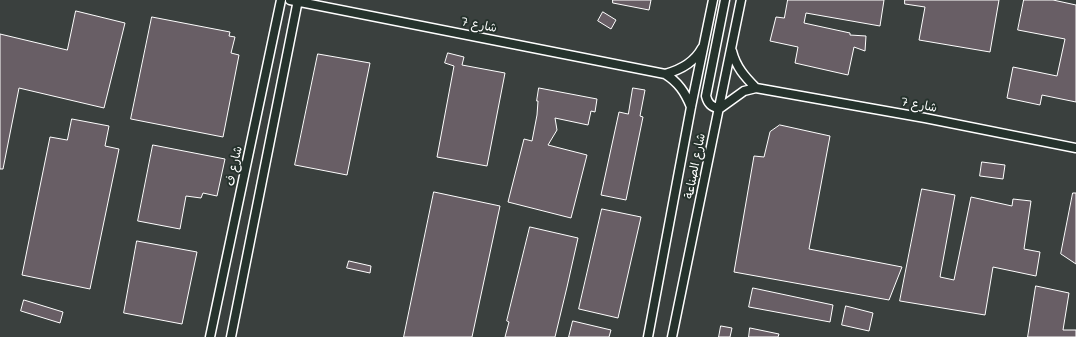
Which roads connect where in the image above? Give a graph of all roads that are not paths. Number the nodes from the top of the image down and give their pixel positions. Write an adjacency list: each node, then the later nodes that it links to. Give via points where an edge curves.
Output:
1 (281, 0): 13 (street, شارع ف)
2 (713, 0): 6 (street, شارع الصناعة)
3 (725, 0): 11 (street, via 706,96 710,105)
4 (741, 0): 7 (street, شارع الصناعة)
5 (295, 1): 8 (street, شارع 7); 14 (street)
6 (705, 40): 8 (street, via 694,59 681,68); 10 (street, شارع الصناعة)
7 (732, 50): 9 (street, via 741,72); 11 (street, شارع الصناعة)
8 (664, 74): 10 (street, شارع 7, via 681,88)
9 (756, 88): 11 (street, via 744,91); 12 (street, شارع 7)
10 (691, 107): 15 (street, شارع الصناعة)
11 (719, 109): 16 (street, شارع الصناعة)
12 (1076, 148)
13 (210, 337)
14 (231, 337)
15 (648, 337)
16 (672, 337)

